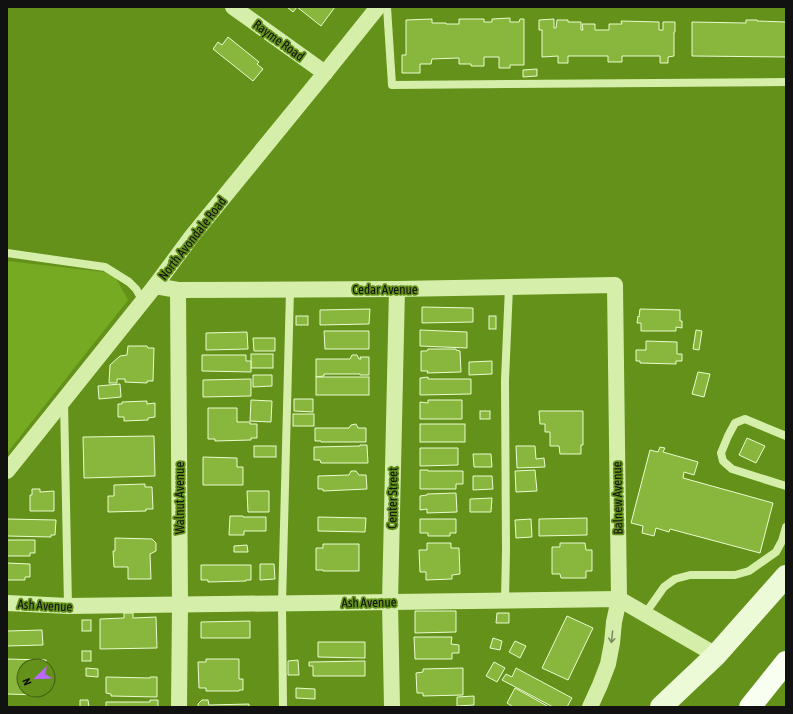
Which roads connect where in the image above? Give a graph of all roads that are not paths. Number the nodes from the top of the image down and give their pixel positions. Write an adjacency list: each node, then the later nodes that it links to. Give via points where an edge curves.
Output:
1 (233, 7): 4 (street, Rayme Road)
2 (378, 7): 4 (street, North Avondale Road)
3 (387, 7): 5 (lane, via 392,85)
4 (325, 73): 8 (street, North Avondale Road, via 192,236)
5 (786, 82)
6 (7, 253): 13 (lane, via 105,267 129,282)
7 (615, 285): 9 (street, Cedar Avenue); 20 (street, Balnew Avenue)
8 (155, 286): 11 (street, Cedar Avenue); 13 (street, North Avondale Road)
9 (509, 287): 10 (street, Cedar Avenue); 21 (lane, via 505,380)
10 (396, 289): 12 (street, Cedar Avenue); 23 (street, Center Street)
11 (178, 290): 12 (street, Cedar Avenue); 25 (street, Walnut Avenue)
12 (290, 290): 24 (lane)
13 (143, 301): 14 (street, North Avondale Road)
14 (64, 400): 16 (street, North Avondale Road); 26 (lane)
15 (786, 436): 17 (lane, via 745,419 734,423 721,453 723,461 732,469)
16 (7, 471)
17 (786, 486)
18 (786, 527): 27 (lane, via 776,552 749,571 735,575 690,575 675,579 664,587)
19 (786, 576): 28 (street)
20 (619, 599): 21 (street, Ash Avenue); 27 (street); 33 (street, Balnew Avenue, one-way to 33, via 608,664)
21 (505, 600): 23 (street, Ash Avenue)
22 (7, 602): 26 (street, Ash Avenue)
23 (390, 602): 24 (street, Ash Avenue); 32 (street, Center Street)
24 (282, 604): 25 (street, Ash Avenue); 31 (lane)
25 (180, 605): 26 (street, Ash Avenue); 30 (street, Walnut Avenue)
26 (68, 606)
27 (645, 614): 28 (street)
28 (716, 655): 34 (street)
29 (786, 662): 35 (main road)
30 (179, 707)
31 (283, 707)
32 (392, 707)
33 (590, 707)
34 (661, 707)
35 (750, 707)

